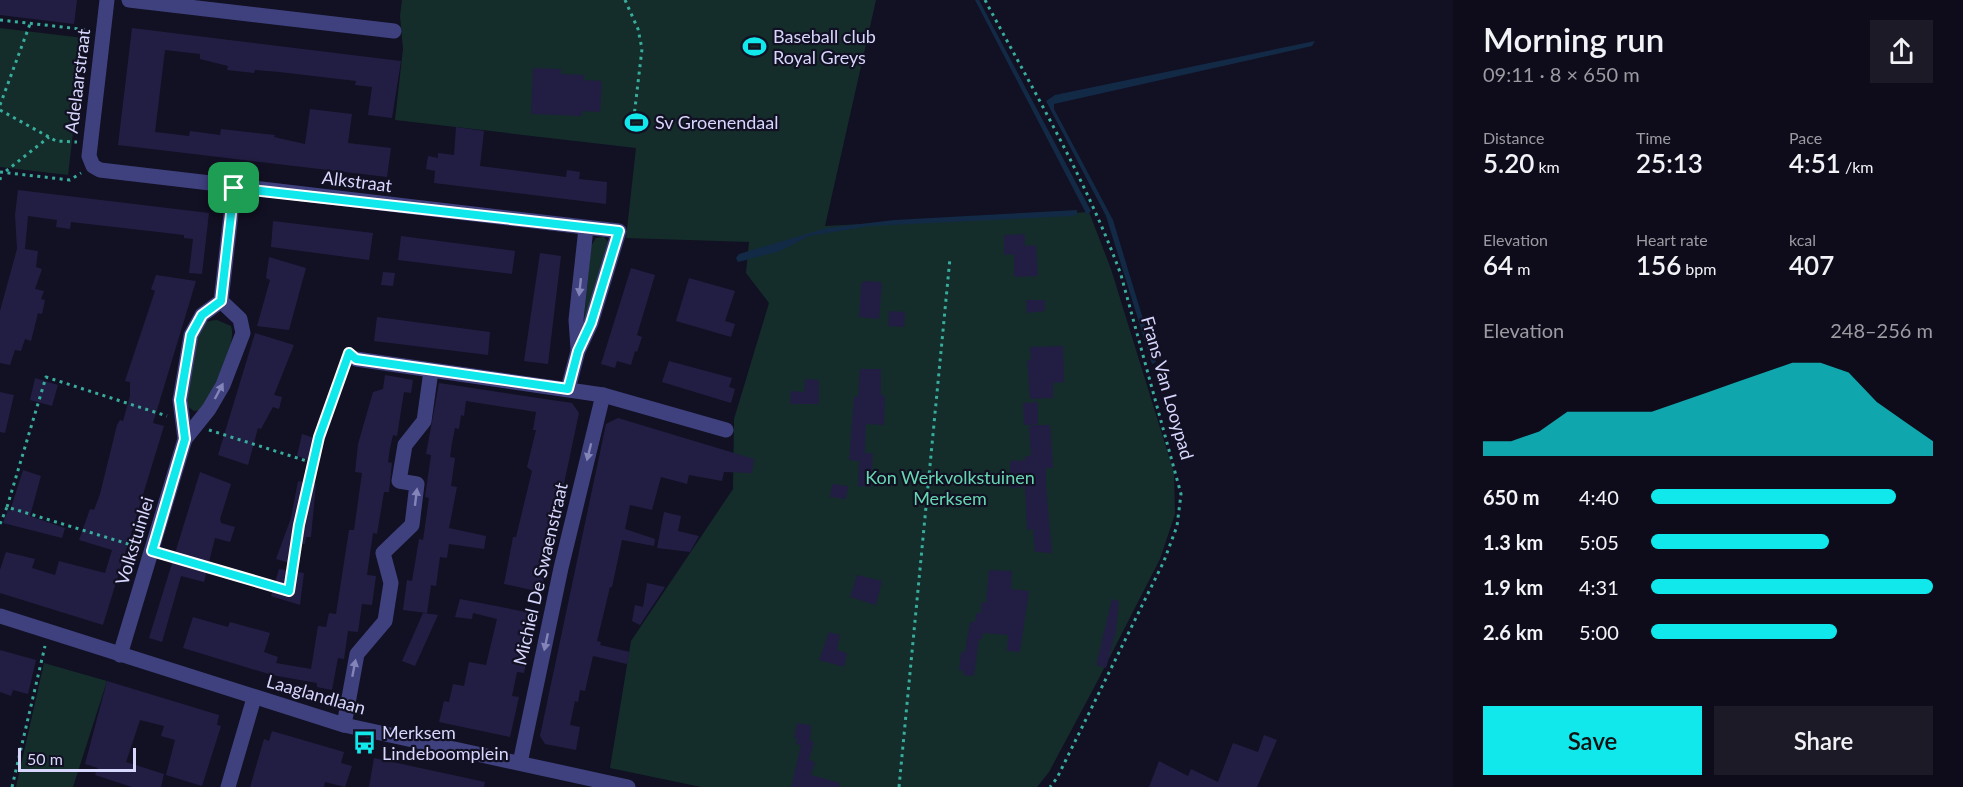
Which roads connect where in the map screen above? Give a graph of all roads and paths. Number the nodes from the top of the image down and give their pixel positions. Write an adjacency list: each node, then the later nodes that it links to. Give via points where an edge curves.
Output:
1 (107, 0): 9 (street, Adelaarstraat)
2 (129, 0): 5 (street)
3 (625, 0): 12 (path, via 642,49)
4 (985, 0): 43 (path, Frans Van Looypad, via 1108,240 1181,494 1177,526 1164,561)
5 (222, 5): 8 (street)
6 (0, 20): 7 (path)
7 (30, 24): 9 (path); 10 (path)
8 (394, 31)
9 (103, 32): 14 (street, Adelaarstraat)
10 (0, 105)
11 (0, 110): 13 (path)
12 (633, 125)
13 (49, 137): 14 (path); 16 (path)
14 (90, 143): 15 (street, Adelaarstraat)
15 (93, 166): 16 (path, via 70,180); 18 (street, Alkstraat, via 110,173)
16 (2, 172): 17 (path)
17 (0, 180)
18 (234, 188): 19 (street, Alkstraat); 21 (street)
19 (586, 228): 22 (street, one-way to 22, via 576,320); 22 (street, Alkstraat, via 619,231 591,323)
20 (950, 258): 42 (path)
21 (221, 301): 27 (street, Volkstuinlei, via 202,315 191,335 180,400); 27 (street, Volkstuinlei, one-way to 21, via 209,409 243,333 240,319)
22 (578, 351): 25 (street)
23 (356, 359): 24 (street); 29 (path, via 349,353 338,378)
24 (431, 371): 25 (street); 37 (street, one-way to 24, via 357,654 385,621 390,583 383,553 412,525 417,484 399,481 405,445 424,420)
25 (568, 389): 26 (street)
26 (603, 395): 28 (street); 38 (street, Michiel De Swaenstraat, one-way to 38)
27 (188, 428): 29 (path); 30 (path, via 46,377); 32 (street, Volkstuinlei)
28 (726, 430)
29 (313, 463): 32 (path, via 289,591)
30 (7, 507): 31 (path); 32 (path)
31 (0, 524)
32 (152, 551): 35 (street, Volkstuinlei)
33 (0, 616): 34 (street, Laaglandlaan)
34 (48, 632): 35 (street, Laaglandlaan); 39 (path)
35 (120, 655): 36 (street, Laaglandlaan)
36 (254, 698): 37 (street, Laaglandlaan); 40 (street)
37 (344, 725): 38 (street, Laaglandlaan)
38 (520, 763): 41 (street, Laaglandlaan)
39 (12, 787)
40 (228, 787)
41 (628, 787)
42 (898, 787)
43 (1050, 787)

